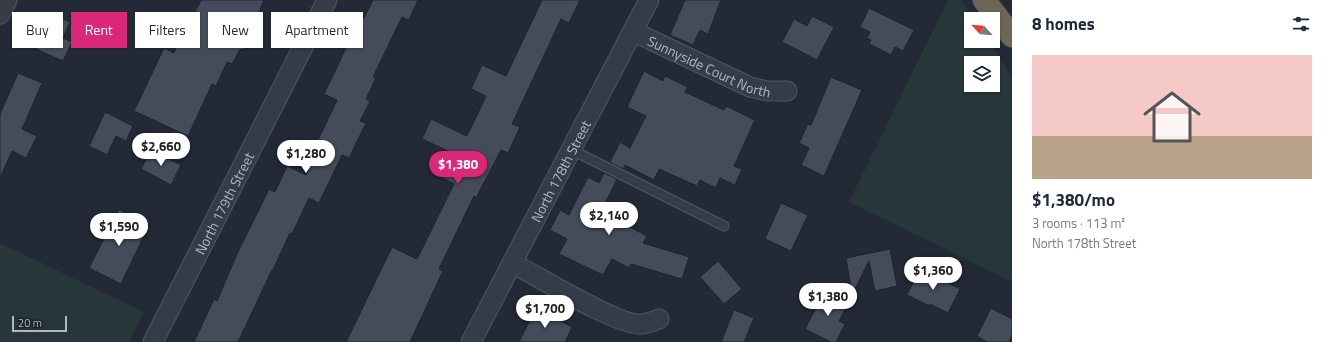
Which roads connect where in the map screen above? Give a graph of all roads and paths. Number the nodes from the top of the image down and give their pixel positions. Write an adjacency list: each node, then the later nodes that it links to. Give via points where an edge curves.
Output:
1 (7, 0): 5 (street)
2 (327, 0): 13 (street, North 179th Street)
3 (649, 0): 6 (street, North 178th Street)
4 (984, 0): 7 (highway)
5 (0, 14)
6 (634, 32): 8 (street, Sunnyside Court North, via 750,87 767,91); 9 (street, North 178th Street)
7 (1012, 36)
8 (787, 91)
9 (572, 150): 10 (lane); 11 (street, North 178th Street)
10 (724, 226)
11 (512, 262): 12 (street, via 608,315 629,323 641,324); 14 (street, North 178th Street)
12 (659, 319)
13 (153, 342)
14 (471, 342)

